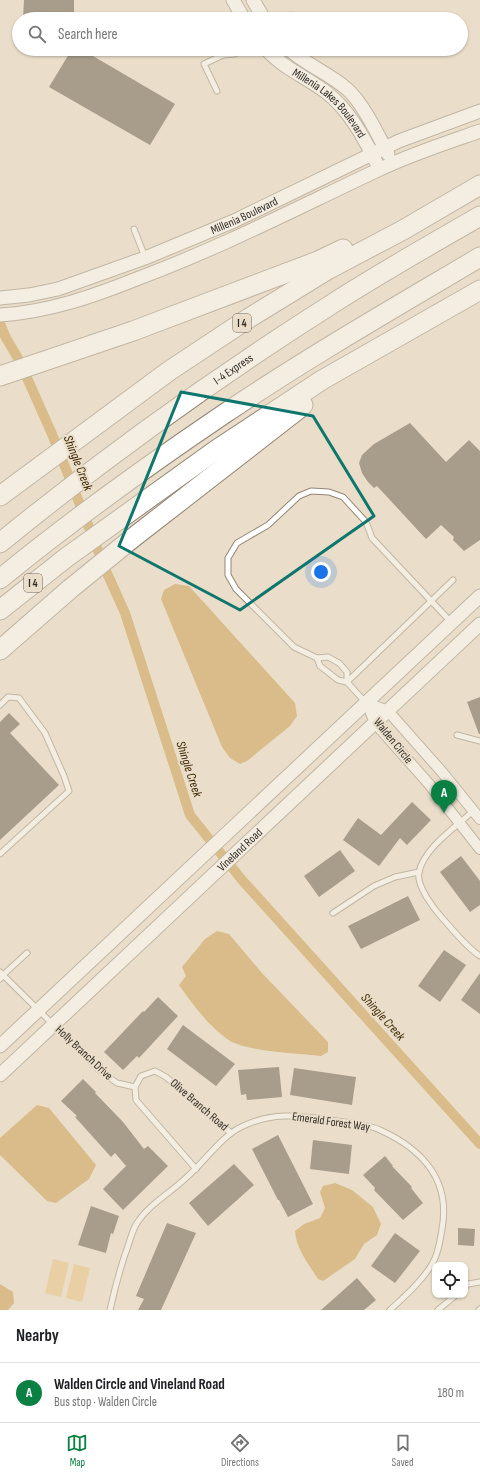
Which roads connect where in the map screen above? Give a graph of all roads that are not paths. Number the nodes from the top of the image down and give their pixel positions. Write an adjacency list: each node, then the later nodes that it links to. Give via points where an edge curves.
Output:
1 (233, 0): 3 (street)
2 (253, 0): 4 (street)
3 (240, 12)
4 (260, 12)
5 (221, 56): 8 (lane, via 204,64)
6 (274, 56): 12 (street, Millenia Lakes Boulevard, via 290,70 326,92 343,108)
7 (296, 56): 11 (street, Millenia Lakes Boulevard, via 348,90 368,117)
8 (217, 91)
9 (480, 111): 11 (street, Millenia Boulevard)
10 (480, 131): 13 (street, Millenia Boulevard)
11 (385, 148): 12 (street, Millenia Boulevard); 13 (street, Millenia Lakes Boulevard)
12 (372, 154): 14 (street, Millenia Lakes Boulevard); 20 (street, Millenia Boulevard, via 234,221)
13 (393, 163): 14 (street, Millenia Boulevard)
14 (379, 169): 23 (street, Millenia Boulevard, via 256,229 112,289 60,306)
15 (480, 185): 18 (highway, I 4)
16 (480, 216): 27 (highway, I-4 Express, via 339,300 224,375 110,456)
17 (134, 229): 20 (lane)
18 (403, 230): 24 (highway, via 354,243 254,286); 26 (highway, I 4, via 249,318 169,371)
19 (480, 257): 28 (highway, via 225,413 48,540)
20 (145, 258): 22 (street, Millenia Boulevard, via 58,289)
21 (480, 290): 25 (highway, I 4)
22 (0, 298)
23 (0, 315)
24 (0, 376)
25 (322, 380): 32 (highway, I 4, via 216,450 67,557); 35 (highway, via 300,408 134,537)
26 (0, 496)
27 (0, 543)
28 (0, 580)
29 (453, 580): 31 (lane)
30 (480, 596): 33 (street, Vineland Road)
31 (431, 601): 33 (lane); 36 (lane, via 372,538 366,522 343,497 329,492 311,491 299,496 268,525 237,543 228,558 228,575 236,589 294,647); 37 (lane)
32 (0, 610)
33 (452, 623): 38 (street, Vineland Road)
34 (480, 624): 40 (street, Vineland Road)
35 (0, 650)
36 (317, 658): 37 (lane, via 320,666 338,680); 37 (lane, via 328,657 339,663 347,672)
37 (347, 682): 38 (lane)
38 (367, 703): 40 (street, Walden Circle); 41 (street, Walden Circle); 54 (street, Vineland Road)
39 (0, 705): 48 (lane, via 8,698 19,698 45,733 69,791)
40 (388, 711): 41 (street, Vineland Road); 44 (street, Walden Circle)
41 (376, 723): 46 (street, Walden Circle); 55 (street, Vineland Road)
42 (457, 735): 43 (lane)
43 (480, 741)
44 (473, 811): 45 (street, Walden Circle); 46 (lane)
45 (480, 819)
46 (460, 823): 47 (street, Walden Circle); 49 (lane, via 440,839 426,856)
47 (480, 849)
48 (0, 854)
49 (419, 872): 50 (lane, via 395,877 374,886); 52 (lane, via 421,887 439,914 472,951)
50 (333, 913)
51 (27, 953): 53 (lane)
52 (480, 956)
53 (1, 975): 54 (lane, Holly Branch Drive)
54 (39, 1011): 55 (lane, Holly Branch Drive); 56 (street, Vineland Road)
55 (54, 1025): 57 (street, Vineland Road); 58 (lane, Holly Branch Drive, via 100,1071 117,1083)
56 (0, 1046)
57 (0, 1075)
58 (135, 1087): 59 (lane, Olive Branch Road, via 141,1076 155,1071 166,1076); 60 (lane, via 136,1100)
59 (231, 1133): 60 (lane, Emerald Forest Way); 65 (lane, Emerald Forest Way, via 270,1117 295,1115 348,1122 380,1130 417,1153 432,1170 443,1192 445,1217 440,1244 432,1264 419,1283)
60 (196, 1169): 64 (lane, Emerald Forest Way, via 148,1210 136,1224 120,1268)
61 (480, 1282): 62 (lane)
62 (468, 1284)
63 (452, 1298): 66 (lane)
64 (110, 1310)
65 (390, 1310)
66 (438, 1310)

